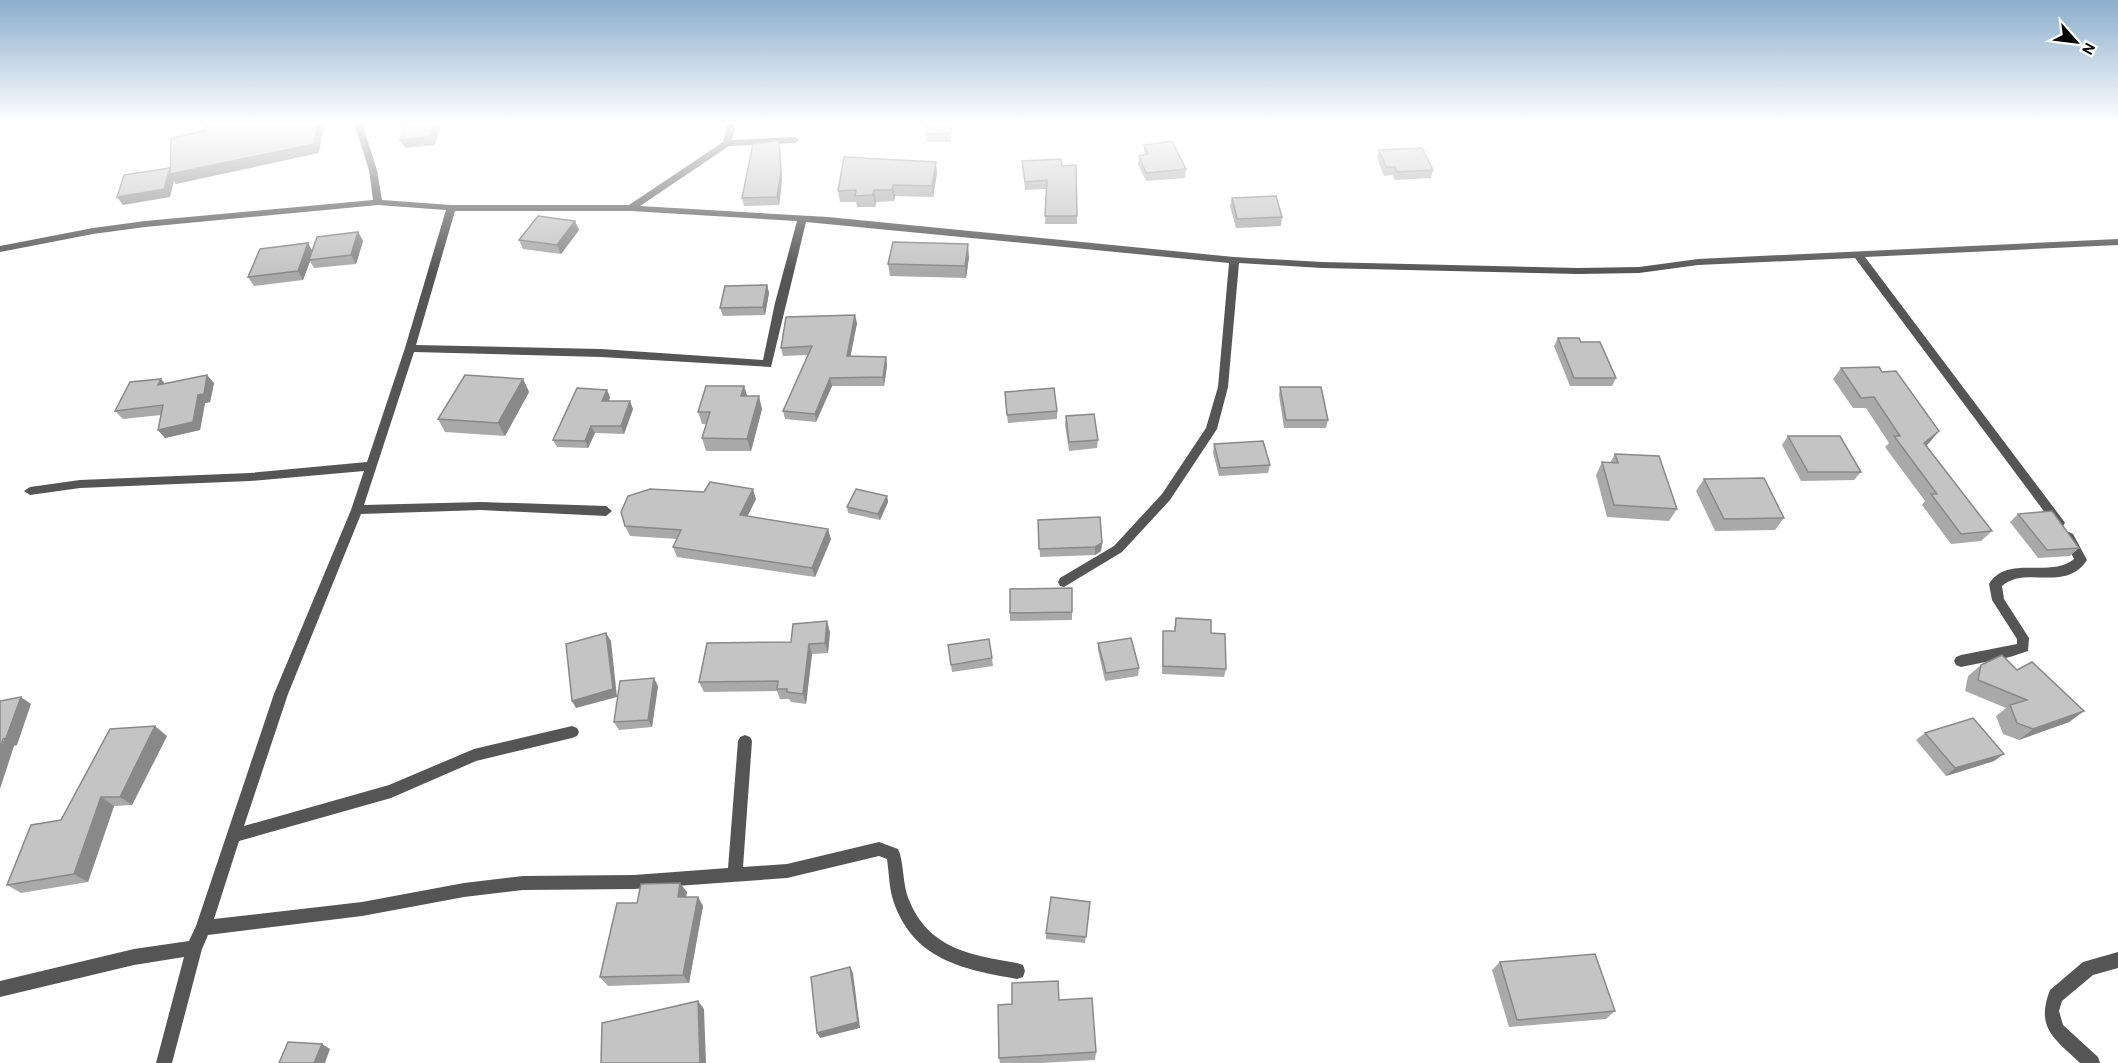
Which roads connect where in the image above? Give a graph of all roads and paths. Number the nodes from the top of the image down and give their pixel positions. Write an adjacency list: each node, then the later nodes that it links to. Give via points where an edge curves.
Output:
1 (372, 173): 3 (street)
2 (685, 173): 5 (street)
3 (378, 202): 4 (street); 8 (street, via 145,224)
4 (451, 208): 5 (street); 11 (street)
5 (632, 208): 6 (street)
6 (802, 219): 10 (street); 11 (street, via 767,364 602,353)
7 (2118, 242): 9 (street)
8 (0, 249)
9 (1858, 255): 10 (street, via 1578,271); 17 (street, via 2041,498 2081,560 2060,574 2000,577 1995,584 1998,600 2023,638 2023,647)
10 (1234, 260): 16 (street, via 1223,387 1212,429 1166,497 1118,549)
11 (410, 348): 12 (street)
12 (372, 466): 13 (street, via 250,477 80,484); 14 (street)
13 (30, 491)
14 (357, 510): 15 (street, via 481,506); 20 (street, via 281,694)
15 (606, 512)
16 (1064, 582)
17 (1961, 661)
18 (572, 732): 20 (street, via 474,754 391,791)
19 (745, 741): 21 (street)
20 (234, 836): 22 (street)
21 (735, 875): 22 (street, via 634,882 523,883 362,909); 25 (street, via 787,871 879,849 893,854 902,904 924,939 959,961)
22 (203, 928): 23 (street)
23 (194, 948): 26 (street, via 135,957); 27 (street)
24 (2118, 960): 28 (street, via 2089,969 2056,996 2051,1011 2057,1030)
25 (1017, 971)
26 (0, 988)
27 (165, 1063)
28 (2091, 1063)

